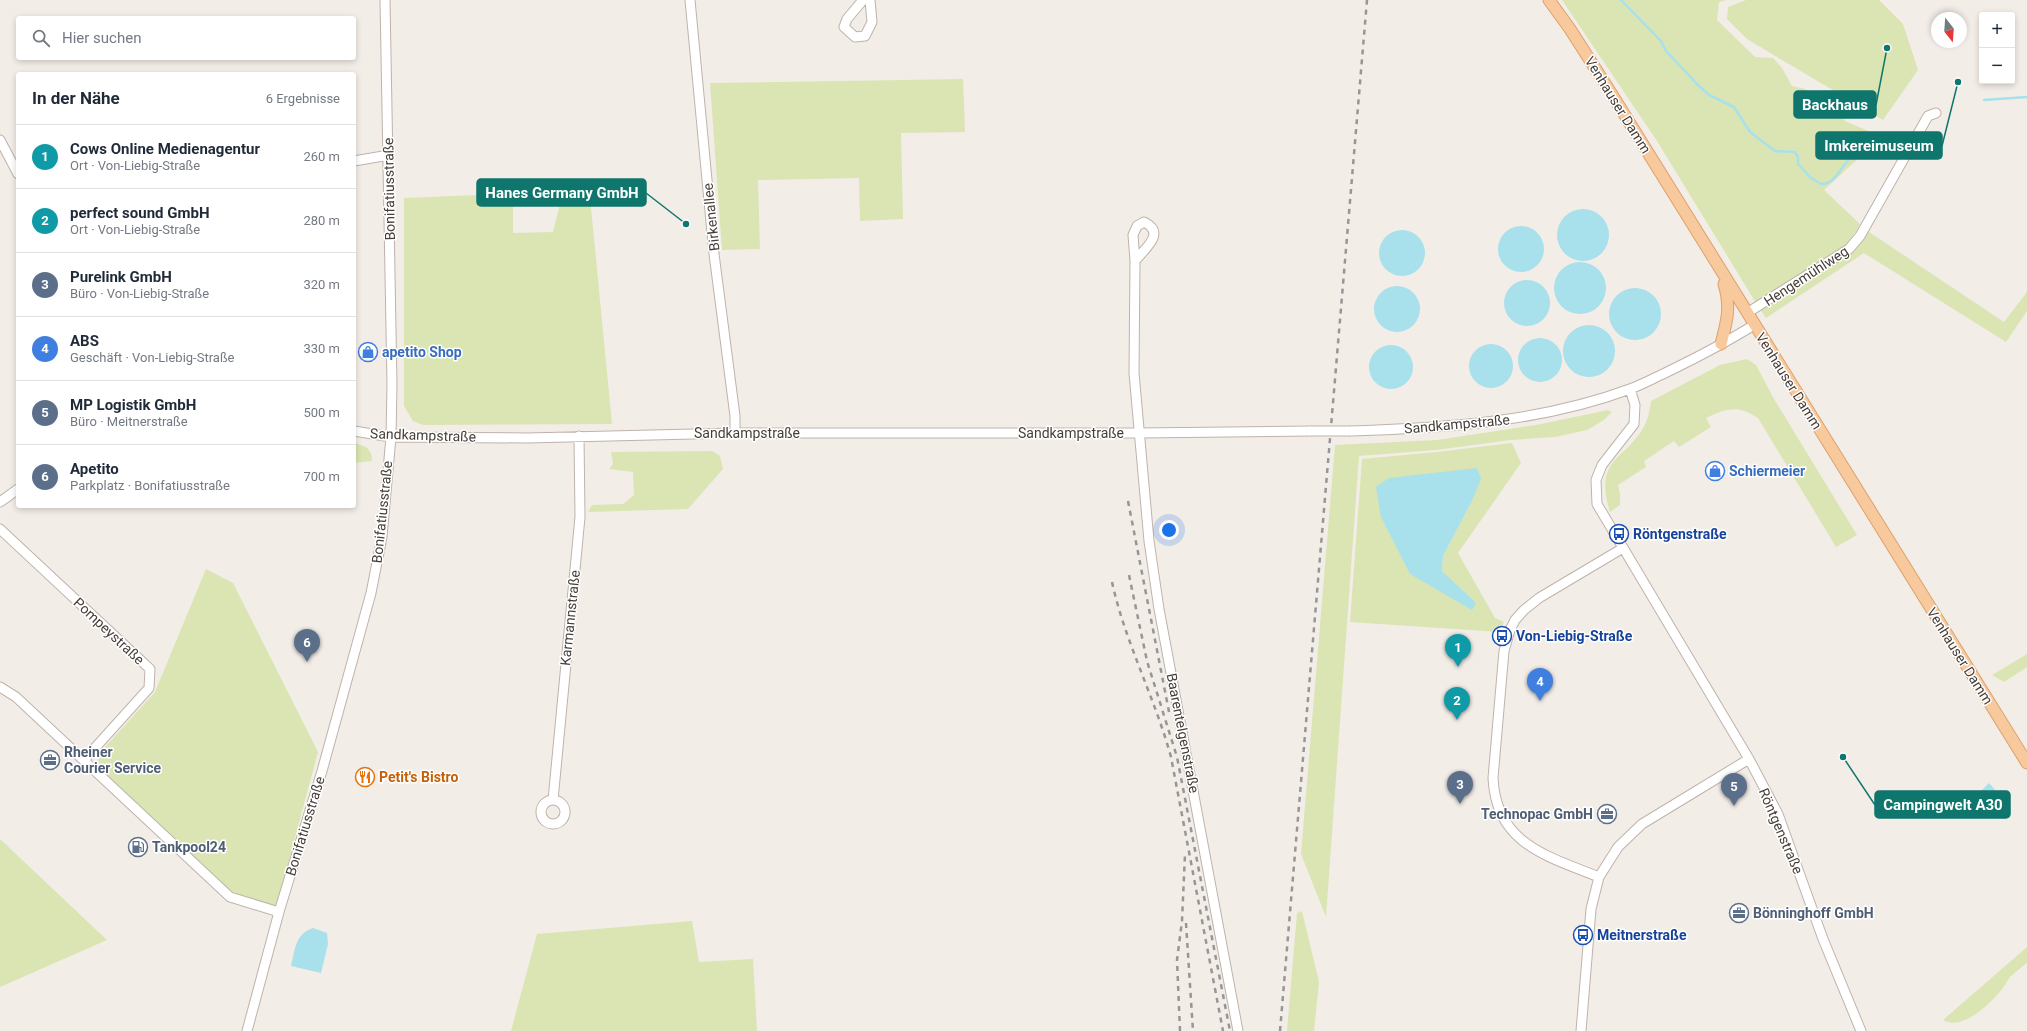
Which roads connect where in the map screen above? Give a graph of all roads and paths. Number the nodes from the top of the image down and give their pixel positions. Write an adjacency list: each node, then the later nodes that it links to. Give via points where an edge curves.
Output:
1 (385, 0): 8 (street, Bonifatiusstraße)
2 (690, 0): 18 (street, Birkenallee)
3 (863, 0): 4 (street, via 847,19 844,27 855,37 865,36 872,22)
4 (870, 0)
5 (1549, 0): 11 (main road, Venhauser Damm, via 1607,86)
6 (1936, 113): 13 (street, Hengemühlweg, via 1928,116 1860,236 1849,250)
7 (0, 140): 10 (street)
8 (389, 155): 9 (street); 21 (street, Bonifatiusstraße)
9 (356, 161)
10 (16, 170)
11 (1710, 254): 13 (main road, Venhauser Damm); 15 (main road, via 1723,279 1728,298 1729,311)
12 (1135, 261): 19 (street, Sandkampstraße, via 1134,373)
13 (1747, 313): 14 (main road, Venhauser Damm)
14 (1754, 325): 15 (street, Sandkampstraße); 29 (main road, Venhauser Damm)
15 (1721, 344): 16 (street, Sandkampstraße)
16 (1630, 389): 19 (street, Sandkampstraße, bridge, via 1571,406 1509,419 1428,428); 25 (street, Röntgenstraße, via 1636,405 1634,424 1602,464 1596,480 1597,504)
17 (356, 431): 21 (street, Sandkampstraße)
18 (735, 433): 19 (street, Sandkampstraße); 20 (street, Sandkampstraße)
19 (1140, 433): 34 (street, Baarentelgenstraße, via 1149,542 1159,609)
20 (579, 436): 21 (street, Sandkampstraße); 30 (street, Karmannstraße, via 580,517)
21 (391, 437): 32 (street, Bonifatiusstraße, via 382,537 371,592 324,765)
22 (16, 490): 23 (street)
23 (0, 502)
24 (0, 529): 28 (street, Pompeystraße, via 150,669 149,688)
25 (1623, 548): 27 (street, Röntgenstraße); 31 (street, via 1539,598 1515,620 1504,651 1493,778 1501,815 1510,830 1536,851)
26 (0, 687): 28 (street, via 16,697)
27 (1749, 759): 31 (street, via 1642,824 1618,847); 36 (street, Röntgenstraße, via 1778,814 1823,939)
28 (84, 760): 32 (street, via 230,897)
29 (2027, 763)
30 (553, 800)
31 (1599, 877): 35 (street, via 1591,909)
32 (279, 912): 33 (street, Bonifatiusstraße)
33 (247, 1031)
34 (1238, 1031)
35 (1581, 1031)
36 (1861, 1031)

